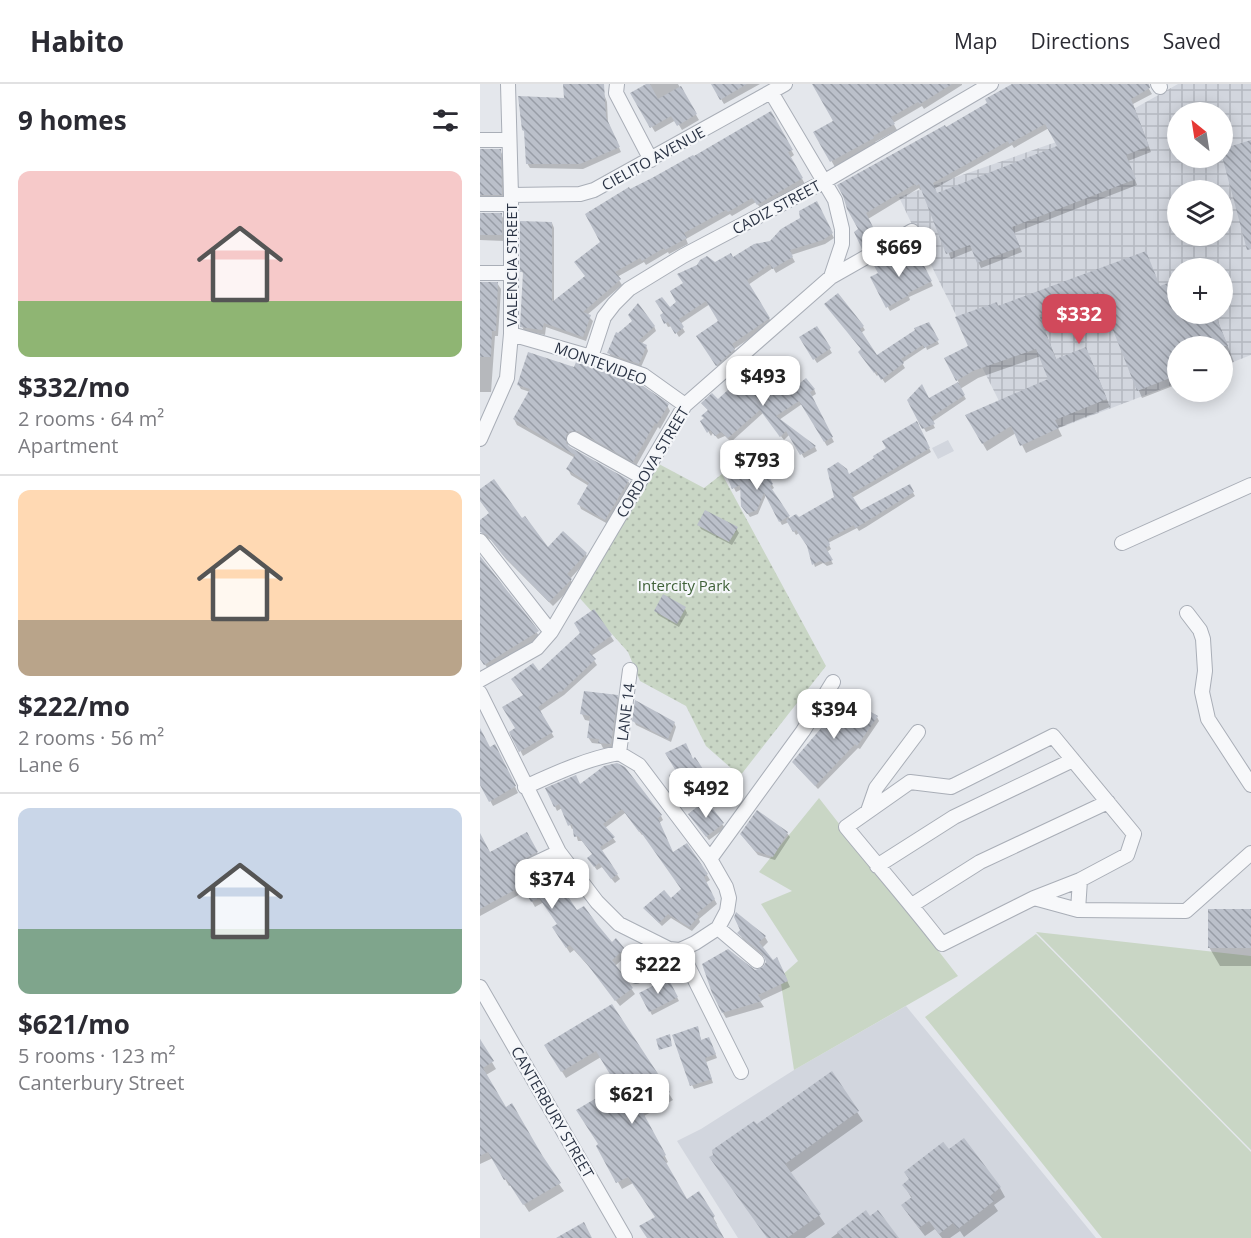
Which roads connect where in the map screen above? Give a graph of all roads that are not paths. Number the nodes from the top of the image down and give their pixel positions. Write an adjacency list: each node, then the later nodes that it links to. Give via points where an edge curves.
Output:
1 (508, 84): 7 (street, VALENCIA STREET)
2 (617, 84): 8 (street, via 616,93)
3 (785, 84): 5 (street, CIELITO AVENUE)
4 (991, 84): 9 (street, CADIZ STREET)
5 (771, 92): 8 (street, CIELITO AVENUE); 9 (street)
6 (480, 140): 7 (street)
7 (509, 140): 10 (street, VALENCIA STREET)
8 (651, 160): 10 (street, CIELITO AVENUE, via 580,194)
9 (825, 181): 15 (street, via 835,200 842,229 842,244); 17 (street, CADIZ STREET, via 629,289 604,317)
10 (511, 200): 11 (street, CIELITO AVENUE); 14 (street, VALENCIA STREET)
11 (480, 204)
12 (912, 231): 15 (street)
13 (480, 273): 14 (street)
14 (510, 273): 16 (street, VALENCIA STREET)
15 (831, 277): 18 (street, CORDOVA STREET)
16 (511, 333): 17 (street, MONTEVIDEO); 19 (street, VALENCIA STREET, via 507,378)
17 (591, 357): 18 (street, MONTEVIDEO, via 643,375)
18 (685, 405): 21 (street, CORDOVA STREET)
19 (480, 439)
20 (574, 439): 21 (street)
21 (642, 477): 26 (street, CORDOVA STREET)
22 (1251, 485): 24 (street)
23 (480, 542): 26 (street)
24 (1122, 543)
25 (1187, 613): 36 (street, via 1203,639 1202,692 1208,719)
26 (551, 632): 28 (street, CORDOVA STREET, via 537,648)
27 (630, 670): 32 (street, LANE 14)
28 (480, 680)
29 (830, 687): 42 (street)
30 (480, 693): 37 (street)
31 (918, 732): 34 (street)
32 (620, 753): 37 (street); 42 (street, via 639,765)
33 (1073, 760): 35 (street, via 1053,736 951,787); 38 (street); 43 (street, via 954,817)
34 (895, 763): 35 (street); 39 (street, via 876,788)
35 (910, 782): 39 (street)
36 (1251, 785)
37 (525, 787): 40 (street)
38 (1108, 802): 45 (street, via 1134,834 1127,855); 47 (street, via 980,862)
39 (868, 811): 43 (street, via 846,827)
40 (559, 852): 44 (street); 50 (street, via 619,924)
41 (1251, 853): 48 (street, via 1186,911)
42 (710, 859): 49 (street, via 729,898)
43 (877, 866): 47 (street)
44 (524, 868)
45 (1080, 880): 46 (street); 48 (street)
46 (1034, 898): 47 (street, via 942,944); 48 (street)
47 (912, 904)
48 (1078, 910)
49 (718, 928): 50 (street, via 695,943); 51 (street)
50 (674, 950): 52 (street); 54 (street)
51 (757, 961)
52 (636, 976)
53 (481, 991): 55 (street, CANTERBURY STREET)
54 (741, 1072)
55 (625, 1238)

